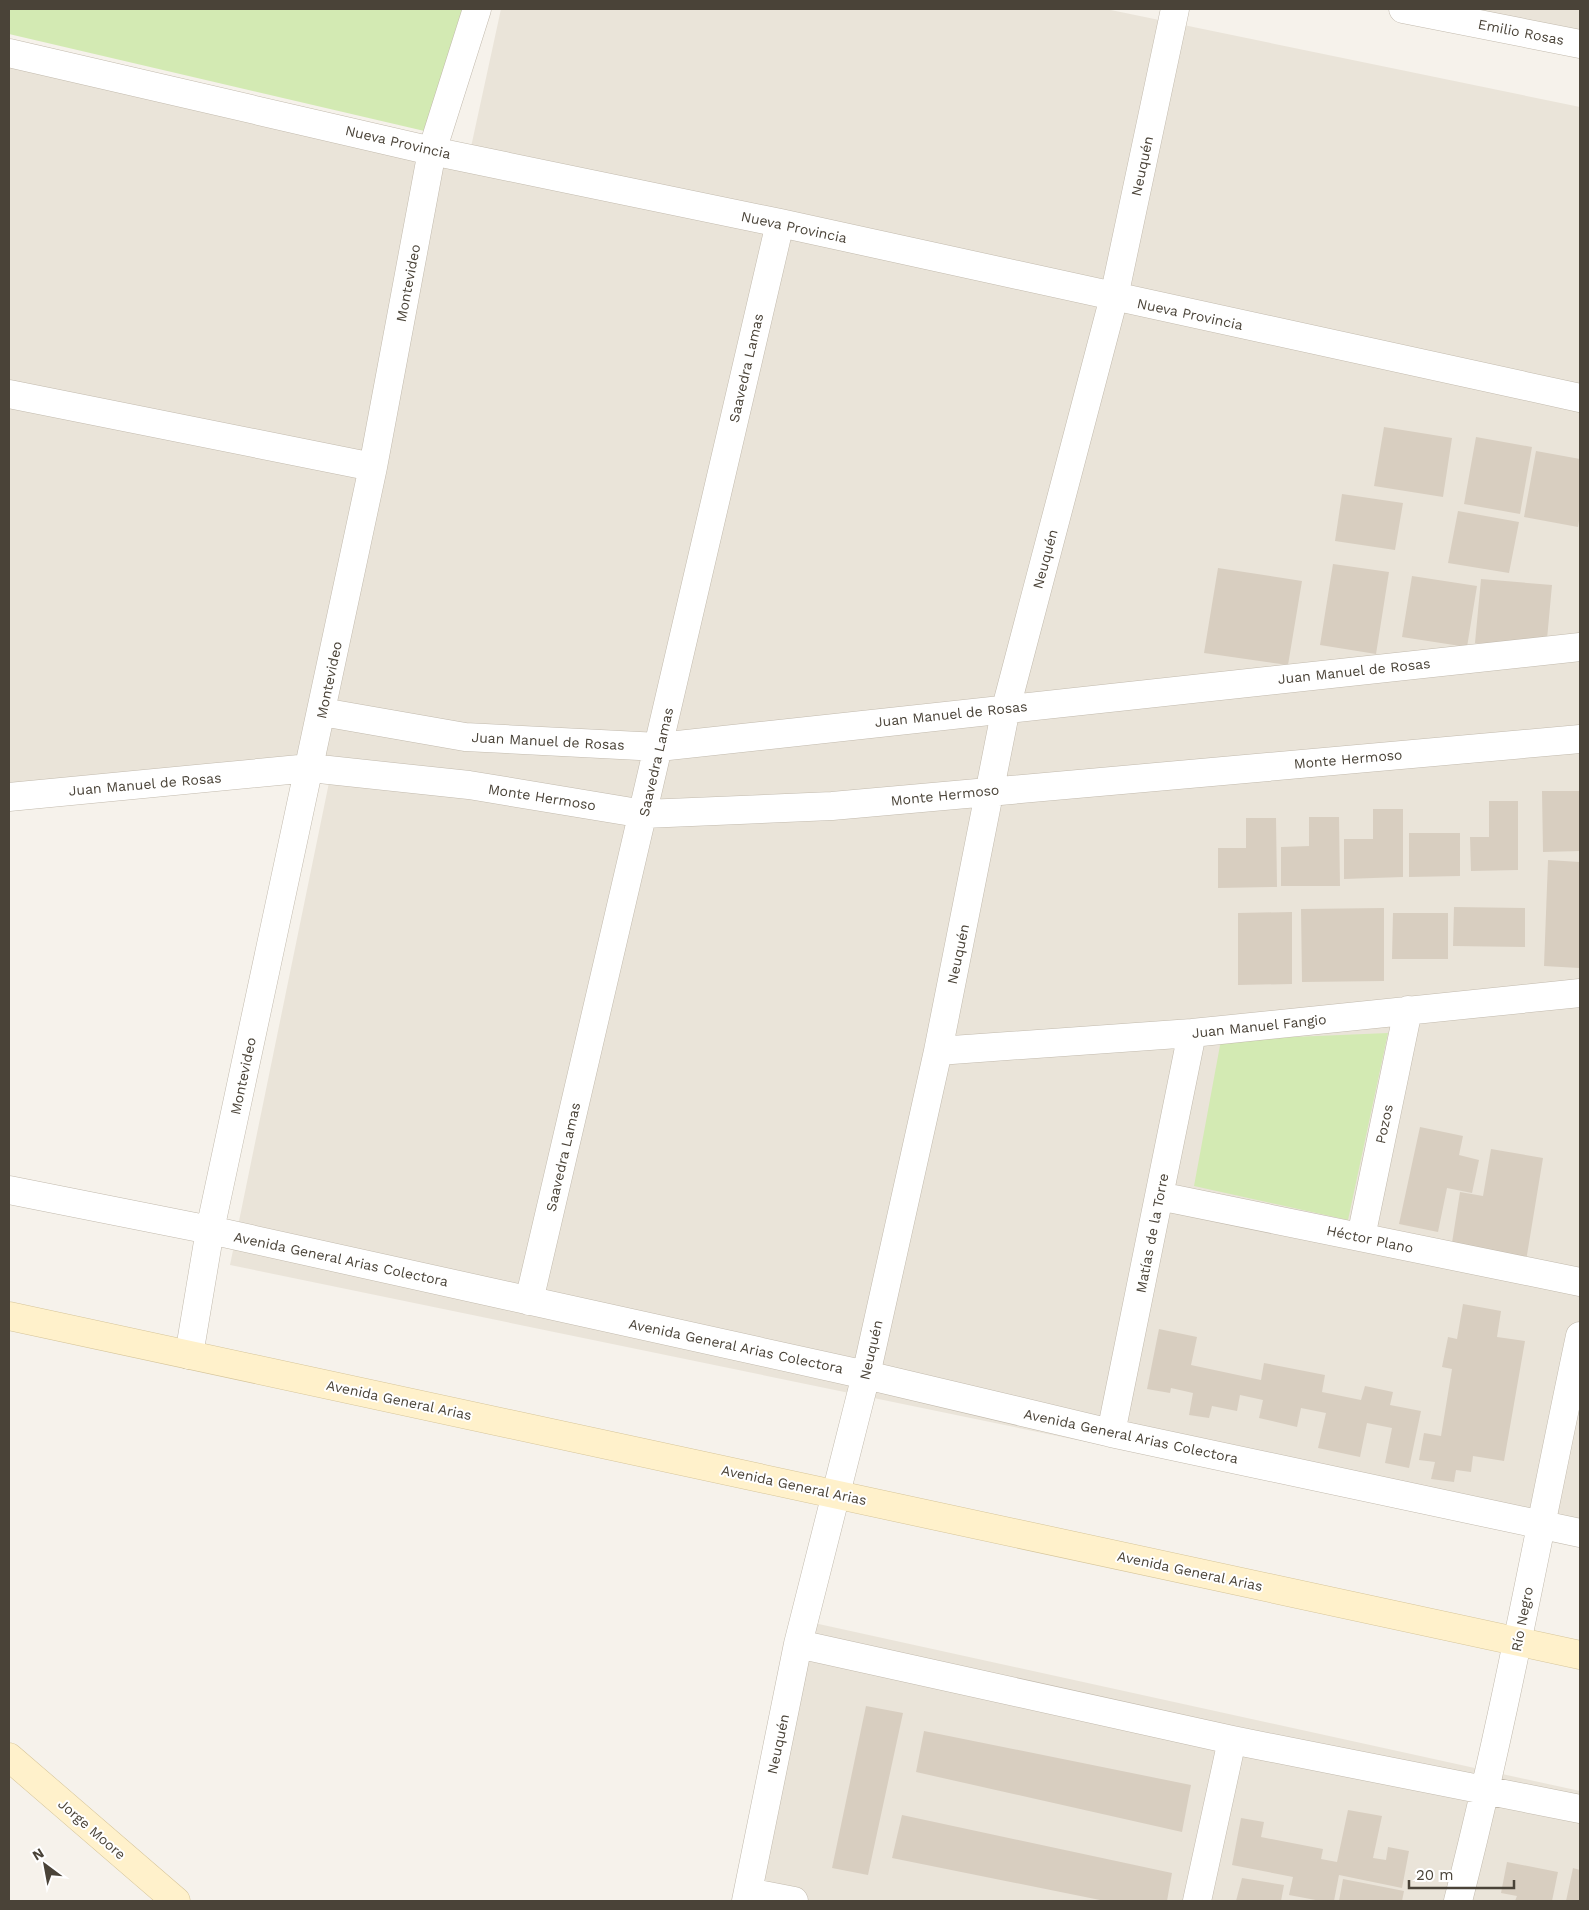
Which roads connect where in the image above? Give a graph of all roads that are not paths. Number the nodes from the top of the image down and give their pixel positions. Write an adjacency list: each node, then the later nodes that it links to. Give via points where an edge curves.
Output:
1 (477, 9): 6 (street, Montevideo)
2 (1175, 9): 8 (street, Neuquén)
3 (1404, 9): 4 (street, Emilio Rosas)
4 (1580, 44)
5 (9, 54): 6 (street, Nueva Provincia)
6 (432, 150): 7 (street, Nueva Provincia); 11 (street, Montevideo)
7 (780, 223): 8 (street, Nueva Provincia); 16 (street, Saavedra Lamas)
8 (1114, 297): 10 (street, Nueva Provincia); 13 (street, Neuquén)
9 (9, 394): 11 (street)
10 (1580, 398)
11 (374, 466): 14 (street, Montevideo)
12 (1580, 647): 13 (street, Juan Manuel de Rosas)
13 (1006, 708): 16 (street, Juan Manuel de Rosas); 18 (street, Neuquén)
14 (322, 712): 16 (street, Juan Manuel de Rosas, via 465,737); 17 (street, Montevideo)
15 (1580, 739): 18 (street, Monte Hermoso)
16 (659, 747): 20 (street, Saavedra Lamas)
17 (310, 768): 19 (street, Juan Manuel de Rosas); 20 (street, Monte Hermoso, via 469,785); 27 (street, Montevideo)
18 (991, 790): 20 (street, Monte Hermoso, via 832,806); 24 (street, Neuquén)
19 (9, 797)
20 (644, 814): 30 (street, Saavedra Lamas)
21 (1580, 993): 22 (street, Juan Manuel Fangio)
22 (1408, 1010): 23 (street, Juan Manuel Fangio); 28 (street, Pozos)
23 (1192, 1034): 24 (street, Juan Manuel Fangio); 26 (street, Matías de la Torre)
24 (938, 1051): 34 (street, Neuquén)
25 (9, 1190): 27 (street, Avenida General Arias Colectora)
26 (1159, 1196): 28 (street, Héctor Plano); 35 (street, Matías de la Torre)
27 (210, 1230): 30 (street, Avenida General Arias Colectora); 33 (street, Montevideo)
28 (1361, 1237): 29 (street, Héctor Plano)
29 (1580, 1282)
30 (529, 1301): 34 (street, Avenida General Arias Colectora)
31 (9, 1316): 33 (main road, Avenida General Arias)
32 (1580, 1336): 37 (street, Río Negro)
33 (189, 1355): 36 (main road, Avenida General Arias)
34 (866, 1375): 35 (street, Avenida General Arias Colectora); 36 (street, Neuquén)
35 (1111, 1433): 37 (street, Avenida General Arias Colectora)
36 (837, 1495): 39 (main road, Avenida General Arias); 40 (street, Neuquén)
37 (1540, 1523): 38 (street, Avenida General Arias Colectora); 39 (street, Río Negro)
38 (1580, 1532)
39 (1518, 1642): 41 (main road, Avenida General Arias); 44 (street, Río Negro)
40 (798, 1644): 42 (street); 46 (street, Neuquén)
41 (1580, 1655)
42 (1232, 1740): 44 (street); 49 (street)
43 (9, 1757): 47 (main road, Jorge Moore)
44 (1487, 1790): 45 (street); 50 (street, Río Negro)
45 (1580, 1809)
46 (747, 1897): 48 (street)
47 (176, 1901)
48 (794, 1901)
49 (1197, 1901)
50 (1458, 1901)

